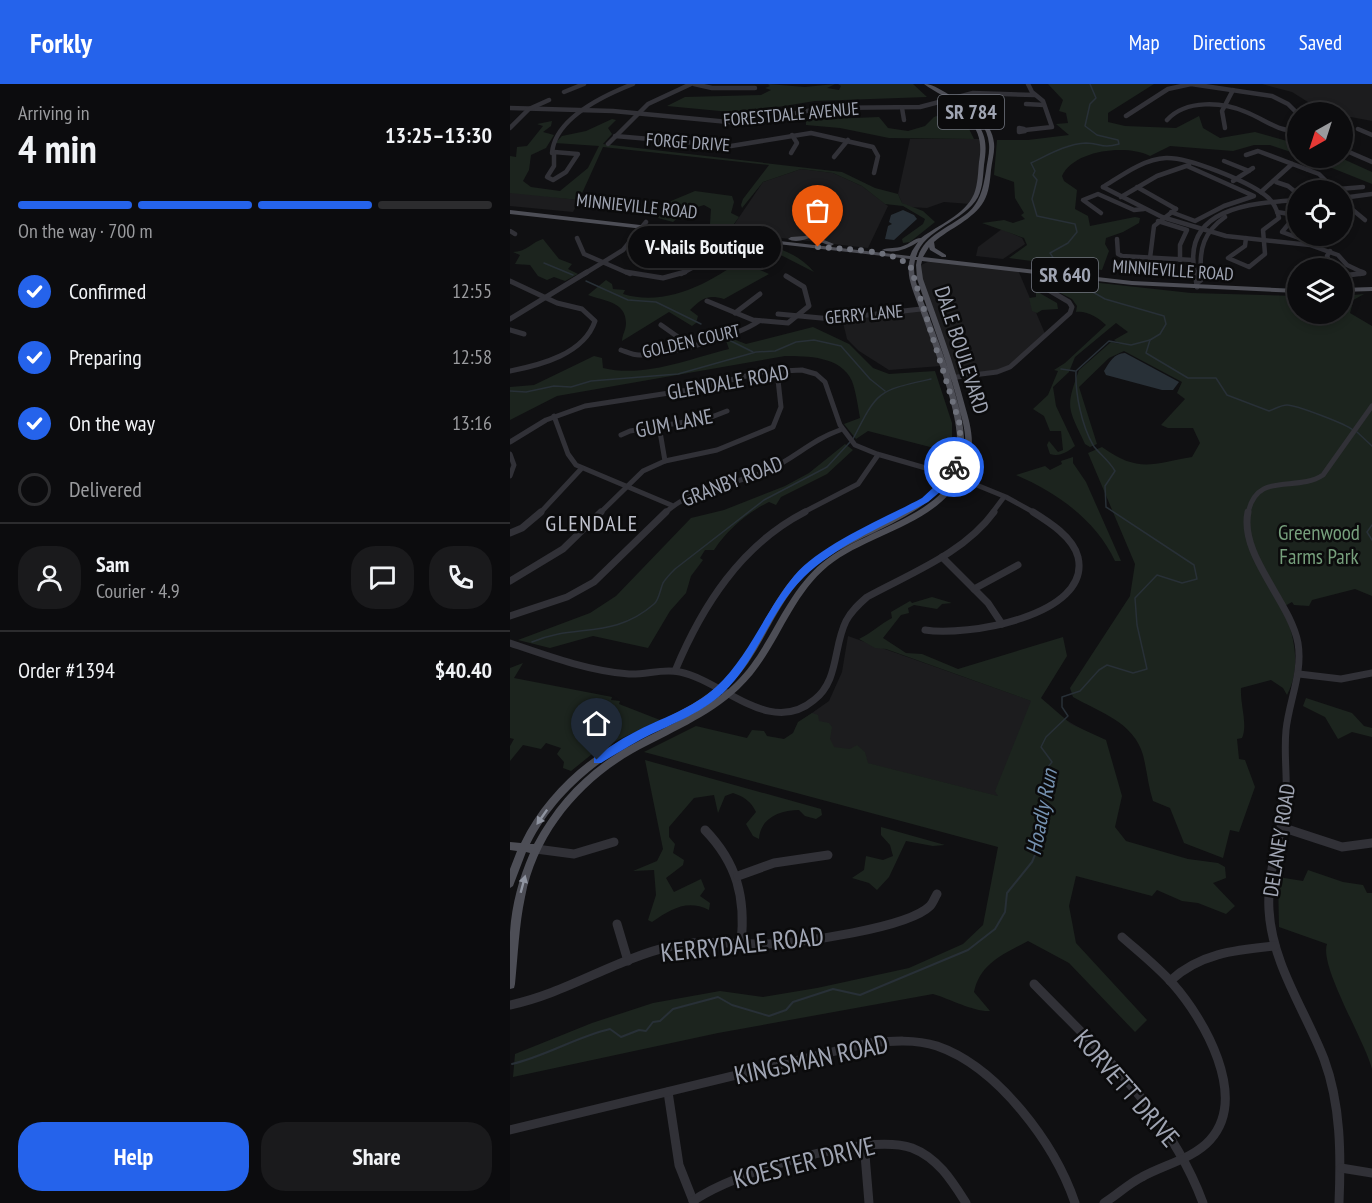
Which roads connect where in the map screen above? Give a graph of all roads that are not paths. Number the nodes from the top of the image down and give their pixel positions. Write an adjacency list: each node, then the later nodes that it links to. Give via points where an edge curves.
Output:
1 (584, 84): 11 (street)
2 (633, 84): 25 (street, via 599,99)
3 (692, 84): 9 (street); 26 (street, via 656,99)
4 (918, 84): 15 (main road, DALE BOULEVARD / SR 784)
5 (926, 84): 15 (main road, DALE BOULEVARD / SR 784)
6 (1028, 84): 14 (street)
7 (1191, 84): 10 (street); 27 (street, via 1168,88)
8 (990, 87): 12 (street)
9 (755, 88)
10 (1233, 90): 18 (street); 21 (street)
11 (564, 92)
12 (988, 94): 13 (street, FORESTDALE AVENUE); 15 (street, FORESTDALE AVENUE)
13 (1007, 95): 14 (street, FORESTDALE AVENUE); 17 (street)
14 (1035, 95): 20 (street)
15 (947, 99): 23 (street, FORESTDALE AVENUE); 80 (main road, DALE BOULEVARD / SR 784, via 986,127 991,151 986,190 978,206)
16 (549, 100): 24 (street)
17 (1005, 102)
18 (1287, 103)
19 (1026, 104): 20 (street)
20 (1044, 105): 33 (street, via 1052,128)
21 (1224, 106): 29 (street, via 1194,106); 31 (street); 34 (street, via 1249,114 1271,128)
22 (510, 108): 24 (street, FORESTDALE AVENUE)
23 (902, 108): 26 (street, FORESTDALE AVENUE, via 824,108 735,123); 28 (street)
24 (529, 109): 25 (street, FORESTDALE AVENUE); 30 (street)
25 (583, 112): 26 (street, FORESTDALE AVENUE); 40 (street, via 553,141)
26 (638, 113): 37 (street)
27 (1126, 116)
28 (904, 120)
29 (1167, 120)
30 (510, 128)
31 (1225, 128)
32 (1358, 129): 36 (street)
33 (1025, 130)
34 (1287, 130)
35 (792, 135): 37 (street, FORGE DRIVE, via 725,146); 38 (street, FORGE DRIVE, via 816,133); 41 (street, via 796,143)
36 (1372, 135)
37 (615, 136): 39 (street)
38 (848, 140): 44 (street); 52 (street, FORGE DRIVE, via 875,149 879,156)
39 (608, 144)
40 (552, 153): 40 (street, via 554,164 547,177 554,180 566,172 578,154)
41 (791, 153)
42 (1353, 154): 47 (street)
43 (1246, 155): 46 (street, via 1257,150)
44 (834, 157)
45 (1224, 161): 54 (street, via 1251,169)
46 (1287, 162)
47 (1372, 162)
48 (1189, 165): 54 (street); 56 (street); 58 (street, via 1160,174); 63 (street, via 1173,158 1163,159 1103,187)
49 (1287, 168): 55 (street)
50 (1304, 168): 51 (street)
51 (1307, 169): 53 (street)
52 (874, 173)
53 (1326, 180)
54 (1234, 181): 56 (street); 61 (street)
55 (1276, 182): 57 (street); 61 (street)
56 (1229, 185): 70 (street, via 1254,197 1195,221)
57 (1287, 186)
58 (1137, 187): 63 (street); 70 (street, via 1176,209)
59 (1363, 187): 60 (street)
60 (1353, 188)
61 (1261, 192): 66 (street)
62 (1372, 196): 64 (street)
63 (1121, 197): 67 (street)
64 (1353, 198)
65 (1287, 203): 66 (street)
66 (1272, 204): 71 (street); 77 (street, via 1235,213)
67 (1144, 209): 72 (street, via 1134,210 1098,194 1083,200); 74 (street)
68 (510, 210): 76 (main road, MINNIEVILLE ROAD / SR 640)
69 (1353, 211): 75 (street, via 1363,222)
70 (1171, 212): 74 (street)
71 (1277, 212): 73 (street); 84 (street, via 1278,219 1263,230)
72 (1101, 213)
73 (1287, 214)
74 (1160, 219): 77 (street); 92 (street, via 1152,232); 96 (street, via 1187,230 1180,245)
75 (1372, 219)
76 (644, 225): 79 (main road, MINNIEVILLE ROAD / SR 640); 89 (main road, MINNIEVILLE ROAD / SR 640); 99 (street, via 627,247)
77 (1204, 230): 82 (street); 97 (street, via 1194,242); 109 (street, via 1199,246 1201,280)
78 (763, 231): 79 (main road)
79 (772, 237): 85 (main road, MINNIEVILLE ROAD / SR 640)
80 (929, 237): 85 (main road, via 904,248); 90 (main road, DALE BOULEVARD / SR 784); 91 (main road, via 932,249)
81 (577, 238): 99 (street, via 580,251)
82 (1246, 238): 84 (street); 84 (street, via 1245,246 1228,258 1247,267 1265,254)
83 (1117, 239): 92 (street, via 1120,256)
84 (1263, 239): 86 (street)
85 (885, 250): 90 (main road, MINNIEVILLE ROAD / SR 640)
86 (1330, 251): 93 (street); 94 (street)
87 (682, 252): 98 (street)
88 (721, 252): 98 (street)
89 (893, 256): 90 (main road, MINNIEVILLE ROAD / SR 640); 101 (main road)
90 (917, 256): 91 (main road, MINNIEVILLE ROAD / SR 640); 95 (main road, MINNIEVILLE ROAD / SR 640); 101 (main road, DALE BOULEVARD / SR 784)
91 (944, 256): 102 (main road, MINNIEVILLE ROAD / SR 640)
92 (1150, 258): 96 (street)
93 (1328, 258)
94 (1342, 258)
95 (932, 260): 101 (main road); 102 (main road, MINNIEVILLE ROAD / SR 640)
96 (1180, 260): 97 (street)
97 (1193, 260): 109 (street)
98 (705, 262): 99 (street, via 682,275 658,280 636,277)
99 (603, 263): 116 (street)
100 (1353, 268): 104 (street, via 1364,273)
101 (915, 269): 118 (main road, DALE BOULEVARD / SR 784)
102 (1033, 269): 103 (main road, MINNIEVILLE ROAD / SR 640); 107 (street); 109 (main road, MINNIEVILLE ROAD / SR 640)
103 (1046, 273): 107 (main road); 109 (main road, MINNIEVILLE ROAD / SR 640)
104 (1353, 274)
105 (786, 276): 121 (street, via 806,289 809,307)
106 (510, 281): 116 (street)
107 (1036, 282): 131 (street, via 1068,300 1070,313 1010,367)
108 (1372, 284): 110 (main road)
109 (1197, 285): 111 (main road, MINNIEVILLE ROAD / SR 640); 112 (main road, MINNIEVILLE ROAD / SR 640)
110 (1353, 285)
111 (1287, 286)
112 (1287, 290)
113 (1353, 290): 114 (main road)
114 (1372, 290)
115 (760, 294): 119 (street)
116 (546, 298): 122 (street); 129 (street, via 585,310 594,319 594,328 553,359)
117 (707, 301): 119 (street, GERRY LANE)
118 (926, 309): 121 (street, GERRY LANE, via 842,318); 131 (main road, DALE BOULEVARD / SR 784)
119 (735, 313): 123 (street, GERRY LANE)
120 (778, 314): 121 (street, GERRY LANE)
121 (797, 316): 123 (street, GERRY LANE, via 786,323)
122 (510, 320)
123 (759, 321): 127 (street, GOLDEN COURT, via 751,327)
124 (661, 325): 127 (street)
125 (510, 330): 126 (street)
126 (524, 334)
127 (684, 346): 128 (street, GOLDEN COURT, via 638,355)
128 (621, 350)
129 (510, 370)
130 (777, 371): 134 (street, GLENDALE ROAD, via 589,405); 136 (street, GLENDALE ROAD, via 804,371 824,379); 141 (street, via 782,409 774,427 717,450)
131 (949, 378): 144 (main road, DALE BOULEVARD / SR 784, via 969,434 966,459)
132 (1372, 406): 159 (street, DELANEY ROAD, via 1324,475 1266,487 1248,505 1248,540 1289,613 1298,643)
133 (728, 411): 135 (street, GUM LANE)
134 (554, 416): 138 (street, GLENDALE ROAD); 142 (street, via 562,428 570,458)
135 (659, 426): 137 (street, GUM LANE); 141 (street)
136 (840, 430): 140 (street, GLENDALE ROAD, via 857,446); 147 (street, GRANBY ROAD, via 819,437 777,466)
137 (621, 435)
138 (510, 442)
139 (510, 454): 143 (street, via 514,465)
140 (878, 455): 144 (street, GLENDALE ROAD); 157 (street, via 858,484 781,524 737,562 691,632)
141 (665, 461): 145 (street, via 643,471)
142 (581, 469): 145 (street); 148 (street, via 563,484 539,517)
143 (510, 476)
144 (953, 476): 146 (street, GLENDALE ROAD); 160 (main road, DALE BOULEVARD / SR 784, via 947,492 930,507 816,572 794,597 755,666)
145 (626, 486): 147 (street); 151 (street, via 563,549)
146 (1005, 497): 149 (street, via 970,539); 154 (street, GLENDALE ROAD, via 1047,520 1076,551 1081,568 1078,582 1066,595)
147 (671, 505): 153 (street, GRANBY ROAD, via 594,582 567,597)
148 (510, 534)
149 (942, 557): 152 (street); 160 (street, via 867,597 851,611 841,629 829,680 812,703 793,711 776,711 746,704)
150 (1018, 565): 152 (street)
151 (510, 581)
152 (974, 589): 154 (street)
153 (510, 616)
154 (1002, 624): 155 (street, GLENDALE ROAD, via 955,633)
155 (925, 630)
156 (510, 644): 157 (street, via 621,673)
157 (675, 671): 160 (street, via 699,677)
158 (1372, 673): 159 (street, via 1341,679)
159 (1299, 674): 161 (street, DELANEY ROAD, via 1286,727 1289,775)
160 (723, 693): 166 (main road, DALE BOULEVARD / SR 784, one-way to 166, via 629,740 587,768 553,802); 167 (main road, DALE BOULEVARD / SR 784, via 693,720 603,768 565,804)
161 (1281, 827): 164 (street, via 1342,847); 175 (street, DELANEY ROAD, via 1268,895)
162 (705, 830): 169 (street, via 724,849)
163 (614, 842): 167 (street, via 574,854)
164 (1372, 843)
165 (510, 846): 166 (main road)
166 (524, 846): 167 (main road); 170 (main road, DALE BOULEVARD / SR 784)
167 (536, 849): 178 (main road, DALE BOULEVARD / SR 784, one-way to 167, via 520,896)
168 (828, 855): 169 (street, via 767,865)
169 (738, 876): 174 (street, via 744,904)
170 (510, 883)
171 (937, 894): 174 (street, KERRYDALE ROAD, via 924,911 905,918 800,942)
172 (617, 924): 176 (street)
173 (1122, 937): 177 (street)
174 (741, 943): 176 (street, KERRYDALE ROAD, via 693,943)
175 (1275, 946): 177 (street, via 1204,957); 185 (street, DELANEY ROAD, via 1329,1077 1339,1119)
176 (628, 961): 180 (street, KERRYDALE ROAD, via 542,999)
177 (1170, 981): 184 (street, via 1200,1020 1226,1090 1225,1108 1215,1134)
178 (510, 984)
179 (1034, 984): 184 (street, KORVETT DRIVE, via 1149,1107)
180 (510, 1005)
181 (668, 1092): 182 (street, KINGSMAN ROAD); 187 (street, via 677,1155); 190 (street, KINGSMAN ROAD, via 869,1043 902,1040 937,1045 972,1062 1001,1088 1046,1141)
182 (510, 1130)
183 (864, 1143): 187 (street, KOESTER DRIVE, via 732,1178); 188 (street); 189 (street, KOESTER DRIVE, via 892,1142 915,1150 945,1172)
184 (1184, 1156): 191 (street, via 1133,1182); 192 (street, KORVETT DRIVE)
185 (1341, 1168): 186 (street); 193 (street, DELANEY ROAD)
186 (1372, 1173)
187 (694, 1202)
188 (869, 1203)
189 (966, 1203)
190 (1075, 1203)
191 (1104, 1203)
192 (1203, 1203)
193 (1339, 1203)

